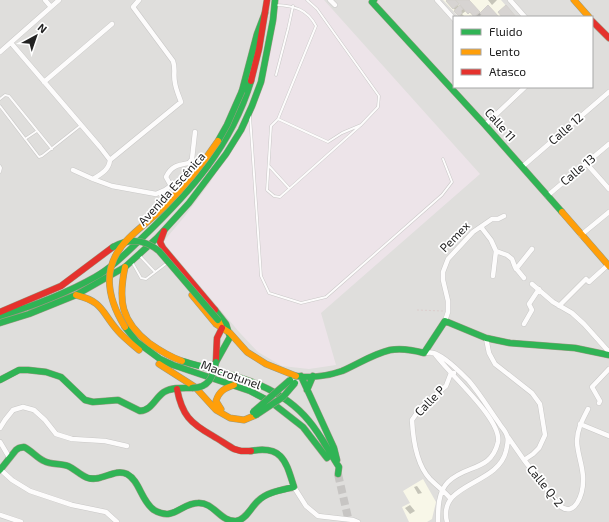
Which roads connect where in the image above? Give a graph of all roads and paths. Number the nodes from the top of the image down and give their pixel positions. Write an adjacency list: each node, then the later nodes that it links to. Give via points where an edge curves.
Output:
1 (45, 0): 14 (street)
2 (59, 0): 14 (street)
3 (137, 0): 44 (street, via 133,7 173,61 176,68 175,86 181,102)
4 (267, 0): 15 (main road, Avenida Escénica)
5 (307, 0): 36 (lane, via 317,9 380,96 378,107)
6 (330, 0): 12 (street)
7 (437, 0): 18 (street)
8 (510, 0): 16 (street)
9 (574, 0): 17 (main road)
10 (373, 1): 34 (main road, Calle 11)
11 (275, 2): 13 (lane); 32 (main road, via 261,82)
12 (336, 5)
13 (293, 6): 24 (lane); 33 (lane, via 310,16 316,26)
14 (51, 7): 22 (street)
15 (265, 13): 41 (main road, Avenida Escénica, via 256,64 245,97); 91 (main road, Macrotunel, bridge, via 242,91 223,134 203,163 162,209 123,245 114,260 110,274 110,293 115,311 137,342)
16 (524, 16)
17 (588, 16)
18 (453, 18)
19 (593, 23): 21 (main road)
20 (112, 24): 25 (street)
21 (609, 38)
22 (10, 43): 23 (street); 25 (street)
23 (0, 52)
24 (276, 75)
25 (44, 82): 35 (street)
26 (517, 88): 28 (street)
27 (524, 88): 28 (street)
28 (520, 92): 34 (street)
29 (609, 92): 48 (street, Calle 12)
30 (0, 99): 37 (lane, via 5,95 9,96)
31 (0, 106): 39 (lane)
32 (250, 111): 43 (lane, via 261,276 269,293 301,303 326,297 442,195 452,182); 59 (main road, via 226,154 189,204)
33 (278, 120): 36 (lane, via 328,142); 47 (lane, via 271,126)
34 (485, 124): 48 (main road, Calle 11)
35 (81, 125): 42 (lane); 44 (street)
36 (361, 125): 53 (lane)
37 (37, 131): 39 (lane); 42 (lane)
38 (195, 132): 52 (street, via 192,159 189,163 177,165 167,174)
39 (25, 140): 42 (lane, via 39,156)
40 (609, 144): 45 (street, Calle 13)
41 (221, 147): 52 (street); 80 (main road, Avenida Escénica, via 192,187 158,224 125,254 96,276 66,291)
42 (52, 149)
43 (443, 158)
44 (110, 160): 51 (street, via 104,173)
45 (586, 163): 54 (street); 55 (street, Calle 13)
46 (0, 166): 50 (lane)
47 (269, 166): 53 (lane); 53 (lane, via 267,190 280,197)
48 (522, 167): 55 (main road, Calle 11)
49 (73, 170): 51 (street)
50 (0, 172)
51 (93, 179): 52 (street, via 119,188 156,194)
52 (171, 186)
53 (289, 188)
54 (609, 189)
55 (548, 196): 60 (main road, Calle 11)
56 (609, 212): 60 (street)
57 (504, 216): 58 (street, Pemex, via 492,219)
58 (481, 227): 63 (street); 79 (street, Pemex, via 457,248 445,264 443,280)
59 (164, 230): 61 (main road); 66 (main road, via 160,242)
60 (581, 235): 67 (main road, Calle 11)
61 (144, 249): 64 (main road); 66 (main road, via 154,251)
62 (532, 249): 69 (street)
63 (496, 251): 69 (street, via 512,259); 71 (street)
64 (138, 254): 65 (main road); 70 (lane)
65 (131, 261): 68 (main road); 70 (lane, via 143,279)
66 (170, 261): 70 (lane); 84 (main road, via 216,324); 85 (main road, via 226,324)
67 (609, 265): 76 (street, via 589,282 586,279)
68 (125, 267): 75 (main road); 116 (main road, via 120,292 122,308 127,320 138,333 157,349 178,359 236,376 270,390 308,420)
69 (516, 269): 72 (street)
70 (155, 272)
71 (493, 276)
72 (524, 278)
73 (532, 284): 74 (street)
74 (539, 289): 76 (street); 83 (street, via 529,304 532,310)
75 (76, 295): 82 (main road); 90 (main road, via 98,304 118,331)
76 (559, 306): 89 (street, via 584,324)
77 (418, 310): 79 (path)
78 (0, 312): 84 (main road, bridge, via 61,286 113,247 121,242 133,240 153,246 159,251)
79 (448, 312): 81 (street, Pemex)
80 (0, 316)
81 (445, 321): 86 (main road); 87 (main road, Pemex)
82 (0, 323)
83 (524, 324)
84 (222, 328): 85 (main road); 92 (main road, via 217,338)
85 (230, 333): 92 (main road); 99 (main road, via 247,352)
86 (486, 338): 89 (main road); 114 (street, via 489,353 495,364 532,393 540,404 545,435 539,448)
87 (424, 352): 88 (street); 98 (main road, via 391,350 341,371)
88 (434, 353): 96 (street); 97 (street, Calle Q-2)
89 (609, 353)
90 (151, 359): 91 (main road); 95 (main road)
91 (160, 359): 93 (main road, Macrotunel)
92 (216, 362): 102 (main road, bridge, via 212,377 202,387)
93 (173, 365): 95 (main road); 101 (main road, Macrotunel)
94 (609, 369): 104 (street, via 592,387)
95 (175, 373): 106 (main road, via 195,386 216,410 230,418 244,420)
96 (451, 373): 97 (street, Calle P); 118 (street, Calle P, via 446,386 421,407 412,420 419,461 429,478); 118 (street, via 489,418 498,432 498,440 490,459 458,475 448,482)
97 (461, 373): 109 (street, Calle Q-2)
98 (313, 376): 99 (main road); 103 (main road)
99 (295, 378): 103 (main road); 106 (main road, bridge, via 283,397)
100 (0, 380): 102 (main road, via 18,370 48,373 60,377 86,400 96,403 116,400 141,411 151,406 162,393 169,389)
101 (234, 385): 106 (main road, via 217,394 219,407 227,414); 116 (main road, Macrotunel, via 271,402 303,427)
102 (177, 389): 117 (main road, via 180,405 194,426 240,451 268,448 279,454 286,464)
103 (307, 390): 116 (main road, via 334,448)
104 (599, 403)
105 (588, 409): 107 (street)
106 (254, 414)
107 (580, 424): 110 (street); 114 (street, Calle Q-2, via 577,440 583,481 581,495 571,510 565,510 560,506)
108 (0, 428): 112 (street, via 13,410 22,407 34,410 56,434 72,439 105,441)
109 (508, 436): 114 (street, Calle Q-2); 119 (street, via 506,453 499,466)
110 (609, 436)
111 (0, 442): 113 (street)
112 (127, 446)
113 (9, 457): 115 (main road); 117 (main road, via 23,447 48,464 66,465 91,479 118,473 127,474 135,482 147,505 170,515 200,502 228,521 241,520 260,498)
114 (524, 460)
115 (0, 470): 123 (street, via 30,491 72,505 106,512)
116 (338, 471)
117 (294, 487): 121 (street, via 306,506 318,516)
118 (443, 490): 119 (street, Calle P); 125 (street, via 439,502)
119 (450, 498): 126 (street, via 446,511)
120 (0, 515): 122 (street)
121 (331, 519): 124 (street)
122 (21, 522)
123 (117, 522)
124 (358, 522)
125 (438, 522)
126 (447, 522)

